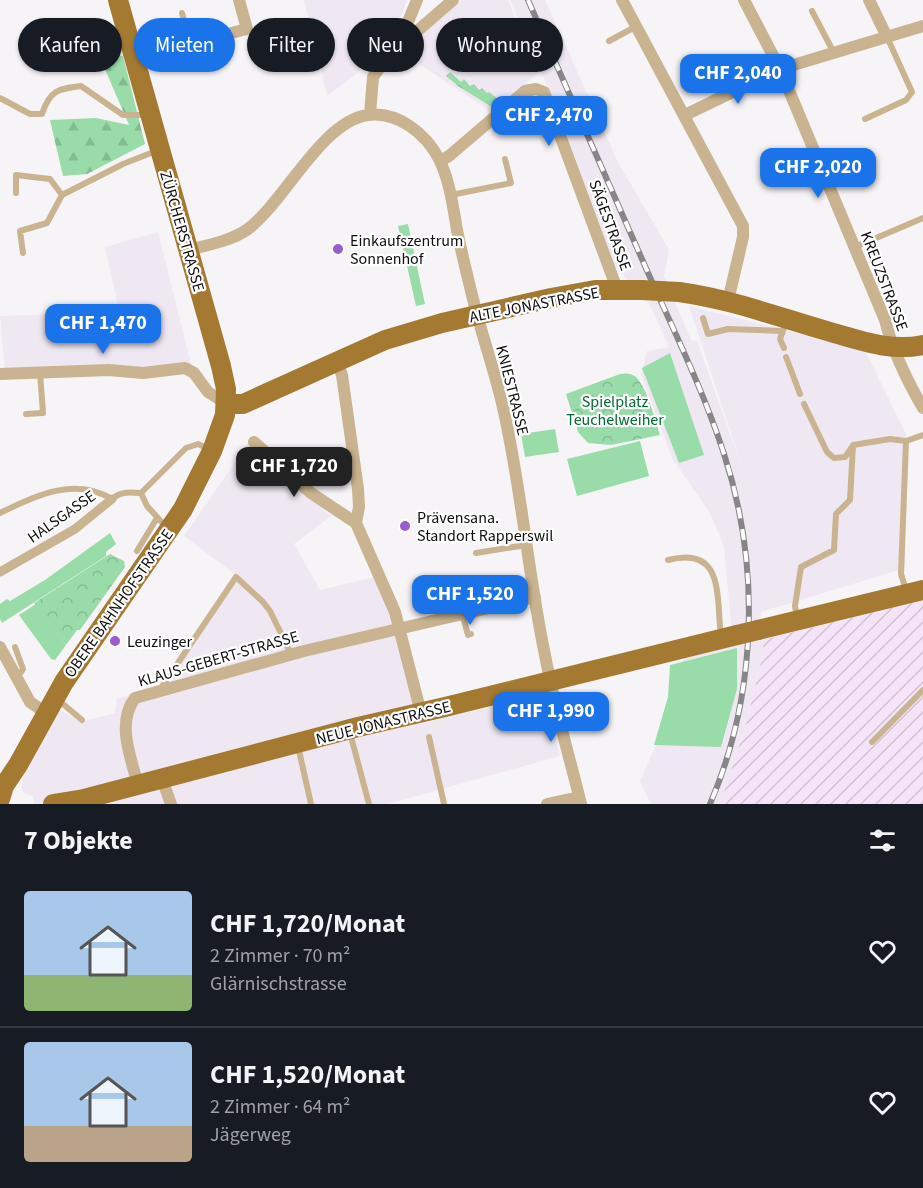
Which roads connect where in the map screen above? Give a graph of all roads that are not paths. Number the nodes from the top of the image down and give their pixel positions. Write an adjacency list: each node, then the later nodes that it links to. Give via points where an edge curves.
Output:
1 (118, 0): 19 (main road, ZÜRCHERSTRASSE)
2 (239, 0): 15 (street, via 247,29)
3 (417, 0): 11 (street)
4 (453, 0): 12 (street)
5 (622, 0): 13 (street)
6 (744, 0): 20 (street, KREUZSTRASSE)
7 (869, 0): 16 (street)
8 (812, 11): 18 (lane)
9 (182, 13): 10 (lane)
10 (183, 18)
11 (410, 18)
12 (424, 25)
13 (637, 26): 17 (lane); 25 (street)
14 (923, 26): 16 (street)
15 (235, 32)
16 (887, 37): 18 (street); 26 (lane, via 912,92 906,100)
17 (609, 41)
18 (834, 54): 20 (street)
19 (133, 58): 24 (main road, ZÜRCHERSTRASSE)
20 (780, 69): 25 (street); 34 (street, KREUZSTRASSE)
21 (376, 72): 23 (street)
22 (0, 98): 24 (lane, via 30,114 42,114 52,94 81,86 123,115)
23 (370, 114): 29 (street, KNIESTRASSE, via 391,117 415,129); 35 (street, via 341,126 244,231)
24 (149, 115): 27 (main road, ZÜRCHERSTRASSE)
25 (684, 115): 38 (street, via 743,226)
26 (865, 119)
27 (160, 150): 31 (lane, via 133,159); 35 (main road, ZÜRCHERSTRASSE)
28 (505, 159): 32 (lane, via 511,183)
29 (440, 161): 32 (street, KNIESTRASSE); 37 (street, SÄGESTRASSE, via 525,91 544,92)
30 (16, 193): 31 (lane, via 16,175 22,175 50,179)
31 (62, 195): 36 (lane, via 47,223 20,231)
32 (450, 195): 39 (street, KNIESTRASSE)
33 (923, 218): 34 (lane)
34 (855, 247): 44 (street, KREUZSTRASSE, via 885,320)
35 (188, 250): 50 (main road, ZÜRCHERSTRASSE, via 221,366)
36 (23, 253)
37 (617, 290): 38 (main road, ALTE JONASTRASSE, bridge, via 679,292); 39 (main road, ALTE JONASTRASSE, via 551,298)
38 (728, 301): 41 (main road, ALTE JONASTRASSE)
39 (477, 316): 46 (main road, ALTE JONASTRASSE, via 385,340); 64 (street, KNIESTRASSE, via 504,411)
40 (703, 318): 41 (lane, via 708,334)
41 (785, 325): 43 (lane, via 780,339); 44 (main road, ALTE JONASTRASSE)
42 (923, 345): 44 (main road, ALTE JONASTRASSE)
43 (784, 348)
44 (892, 348): 51 (street, KREUZSTRASSE)
45 (786, 357): 49 (lane)
46 (337, 362): 50 (main road, ALTE JONASTRASSE, via 243,404); 63 (street, via 358,489)
47 (40, 372): 48 (street); 50 (street, via 143,373 185,368 194,373 208,392); 53 (lane, via 43,413)
48 (0, 374)
49 (800, 394)
50 (227, 404): 58 (main road, OBERE BAHNHOFSTRASSE)
51 (922, 406)
52 (808, 410): 57 (lane, via 827,452 834,458 845,457)
53 (26, 414)
54 (923, 435): 55 (lane)
55 (906, 441): 57 (lane, via 890,439); 69 (lane, via 901,574)
56 (254, 442): 63 (street, via 311,493)
57 (853, 445): 72 (lane, via 850,500 836,514 834,550 801,567 795,606)
58 (212, 451): 59 (lane, via 198,444 186,448); 62 (main road, OBERE BAHNHOFSTRASSE, via 183,509)
59 (141, 493): 60 (lane, HALSGASSE, via 118,494); 62 (lane)
60 (112, 499): 61 (lane, via 100,491 55,489); 68 (street, HALSGASSE, via 75,529)
61 (0, 513)
62 (163, 524): 65 (lane); 83 (main road, OBERE BAHNHOFSTRASSE)
63 (356, 524): 73 (street)
64 (527, 545): 66 (lane); 70 (street, KNIESTRASSE)
65 (137, 551)
66 (476, 553)
67 (668, 560): 75 (lane, via 690,556 711,569)
68 (0, 572)
69 (915, 592): 72 (main road, NEUE JONASTRASSE)
70 (535, 597): 71 (street, KLAUS-GEBERT-STRASSE); 80 (street, KNIESTRASSE)
71 (462, 613): 73 (street, KLAUS-GEBERT-STRASSE); 74 (lane, via 468,635)
72 (798, 620): 75 (main road, NEUE JONASTRASSE, bridge)
73 (399, 629): 78 (street, KLAUS-GEBERT-STRASSE); 84 (street)
74 (471, 634)
75 (729, 637): 80 (main road, NEUE JONASTRASSE)
76 (0, 647): 79 (street)
77 (15, 647): 79 (lane, via 23,669)
78 (291, 655): 82 (street, KLAUS-GEBERT-STRASSE); 82 (lane, via 270,611 236,577)
79 (17, 678): 83 (street, via 30,702)
80 (551, 682): 84 (main road, NEUE JONASTRASSE); 94 (street, KNIESTRASSE)
81 (923, 690): 88 (lane)
82 (159, 691): 92 (street, KLAUS-GEBERT-STRASSE, via 135,698 127,712 126,733)
83 (50, 705): 85 (lane); 90 (main road, OBERE BAHNHOFSTRASSE)
84 (421, 713): 86 (main road, NEUE JONASTRASSE)
85 (82, 720)
86 (349, 729): 89 (main road, NEUE JONASTRASSE); 98 (lane)
87 (429, 737): 99 (lane)
88 (872, 742)
89 (297, 743): 91 (main road, NEUE JONASTRASSE); 97 (lane)
90 (4, 776): 93 (main road, OBERE BAHNHOFSTRASSE)
91 (162, 779): 92 (main road, NEUE JONASTRASSE); 96 (street)
92 (138, 785): 95 (main road, NEUE JONASTRASSE)
93 (0, 798)
94 (580, 800): 100 (street)
95 (53, 804)
96 (171, 804)
97 (311, 804)
98 (369, 804)
99 (444, 804)
100 (547, 804)

